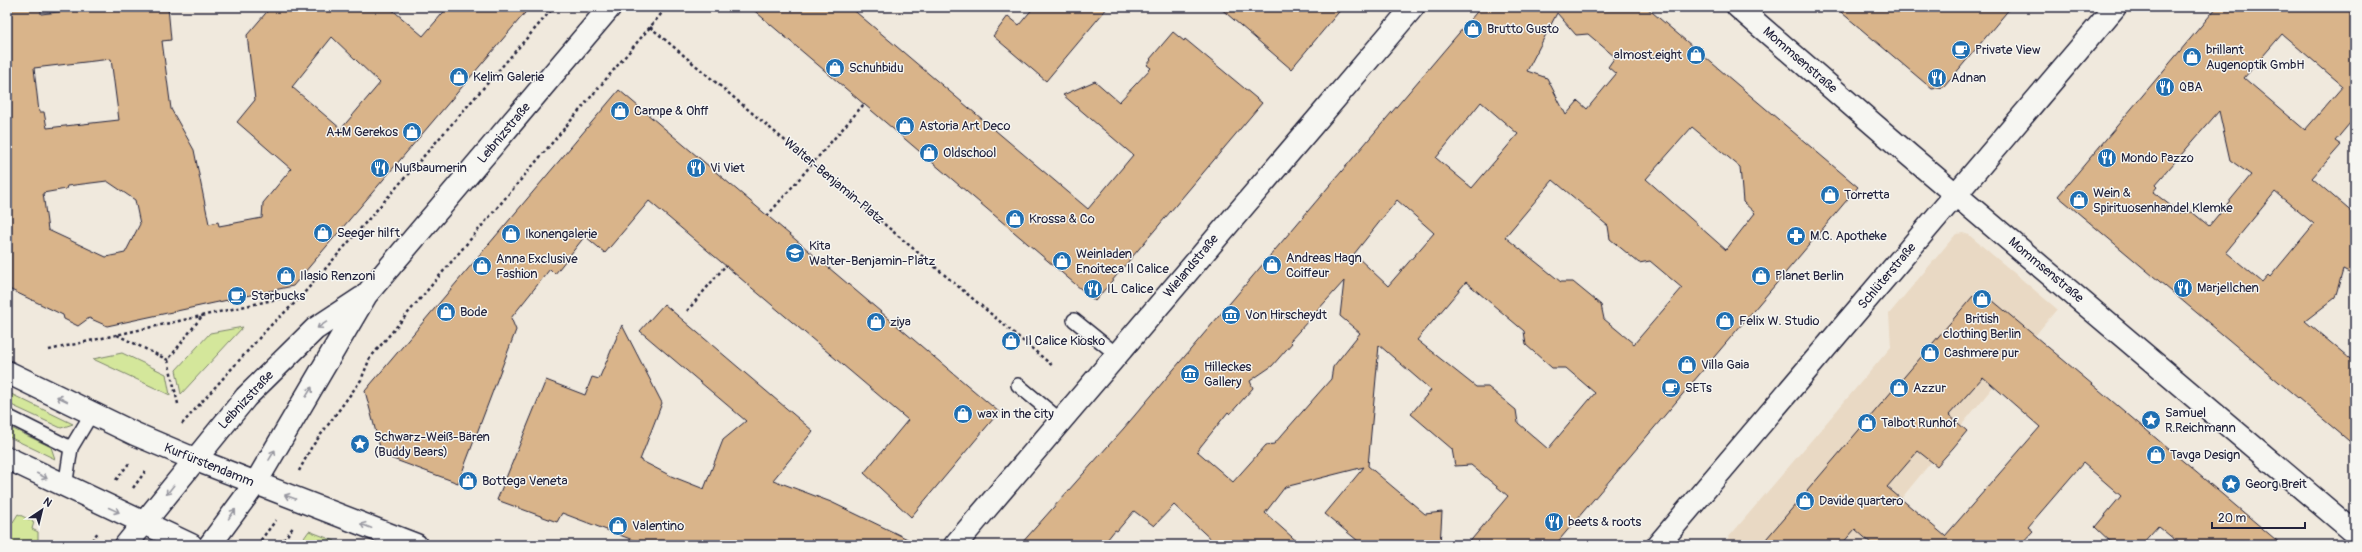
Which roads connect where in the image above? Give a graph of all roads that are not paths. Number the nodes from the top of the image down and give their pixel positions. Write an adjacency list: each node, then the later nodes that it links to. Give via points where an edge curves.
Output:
1 (610, 7): 6 (street, Leibnizstraße)
2 (1413, 7): 8 (street, Wielandstraße)
3 (1738, 7): 5 (street, Mommsenstraße)
4 (2115, 7): 5 (street, Schlüterstraße)
5 (1956, 194): 20 (street, Mommsenstraße); 26 (street, Schlüterstraße)
6 (366, 295): 16 (street, Leibnizstraße, one-way to 16, via 315,329 246,397); 17 (street, Leibnizstraße, one-way to 6)
7 (1074, 320): 8 (lane)
8 (1116, 354): 13 (street, Wielandstraße)
9 (7, 372): 11 (street, Kurfürstendamm, one-way to 9)
10 (1018, 385): 13 (lane)
11 (92, 413): 14 (lane); 16 (street, Kurfürstendamm)
12 (7, 416): 14 (lane)
13 (1060, 420): 25 (street, Wielandstraße)
14 (71, 448): 18 (lane)
15 (7, 458): 18 (street, one-way to 18)
16 (194, 459): 17 (street, Kurfürstendamm); 19 (street, Leibnizstraße, one-way to 19)
17 (255, 484): 23 (street, Leibnizstraße, one-way to 17); 24 (street, Kurfürstendamm, one-way to 17)
18 (65, 487): 19 (street, one-way to 19)
19 (143, 523): 21 (street, Leibnizstraße); 22 (street)
20 (2355, 533)
21 (126, 545)
22 (191, 545)
23 (210, 545)
24 (416, 545)
25 (955, 545)
26 (1658, 545)

